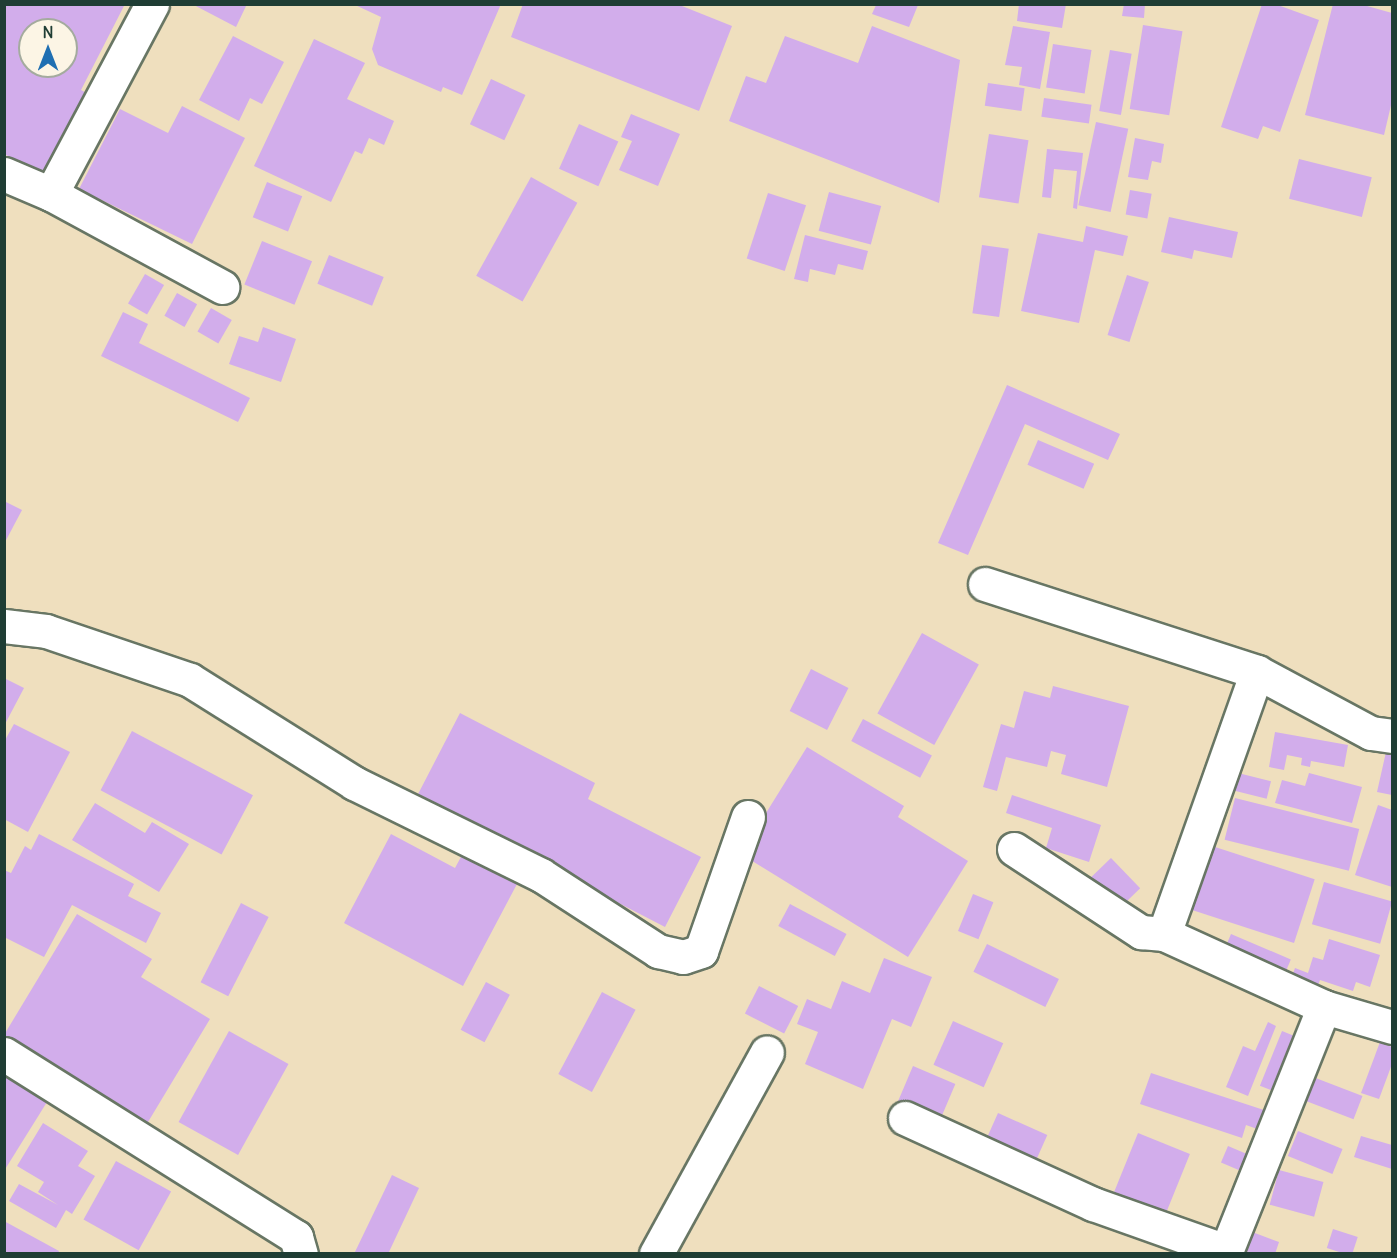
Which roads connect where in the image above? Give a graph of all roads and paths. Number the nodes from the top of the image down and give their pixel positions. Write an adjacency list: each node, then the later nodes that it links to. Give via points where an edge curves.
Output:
1 (152, 4): 3 (street)
2 (4, 174): 3 (street)
3 (51, 194): 4 (street)
4 (222, 287)
5 (985, 584): 7 (street)
6 (4, 626): 9 (street, via 46,631 190,680 354,783 540,875 658,951 683,957 701,951)
7 (1257, 672): 8 (street, via 1371,733); 11 (street)
8 (1392, 736)
9 (748, 818)
10 (1014, 849): 11 (street, via 1141,932)
11 (1164, 934): 12 (street)
12 (1324, 1007): 13 (street); 17 (street)
13 (1392, 1027)
14 (767, 1052): 19 (street)
15 (4, 1054): 18 (street, via 296,1237)
16 (905, 1118): 17 (street, via 1093,1204)
17 (1225, 1252)
18 (302, 1254)
19 (656, 1254)

